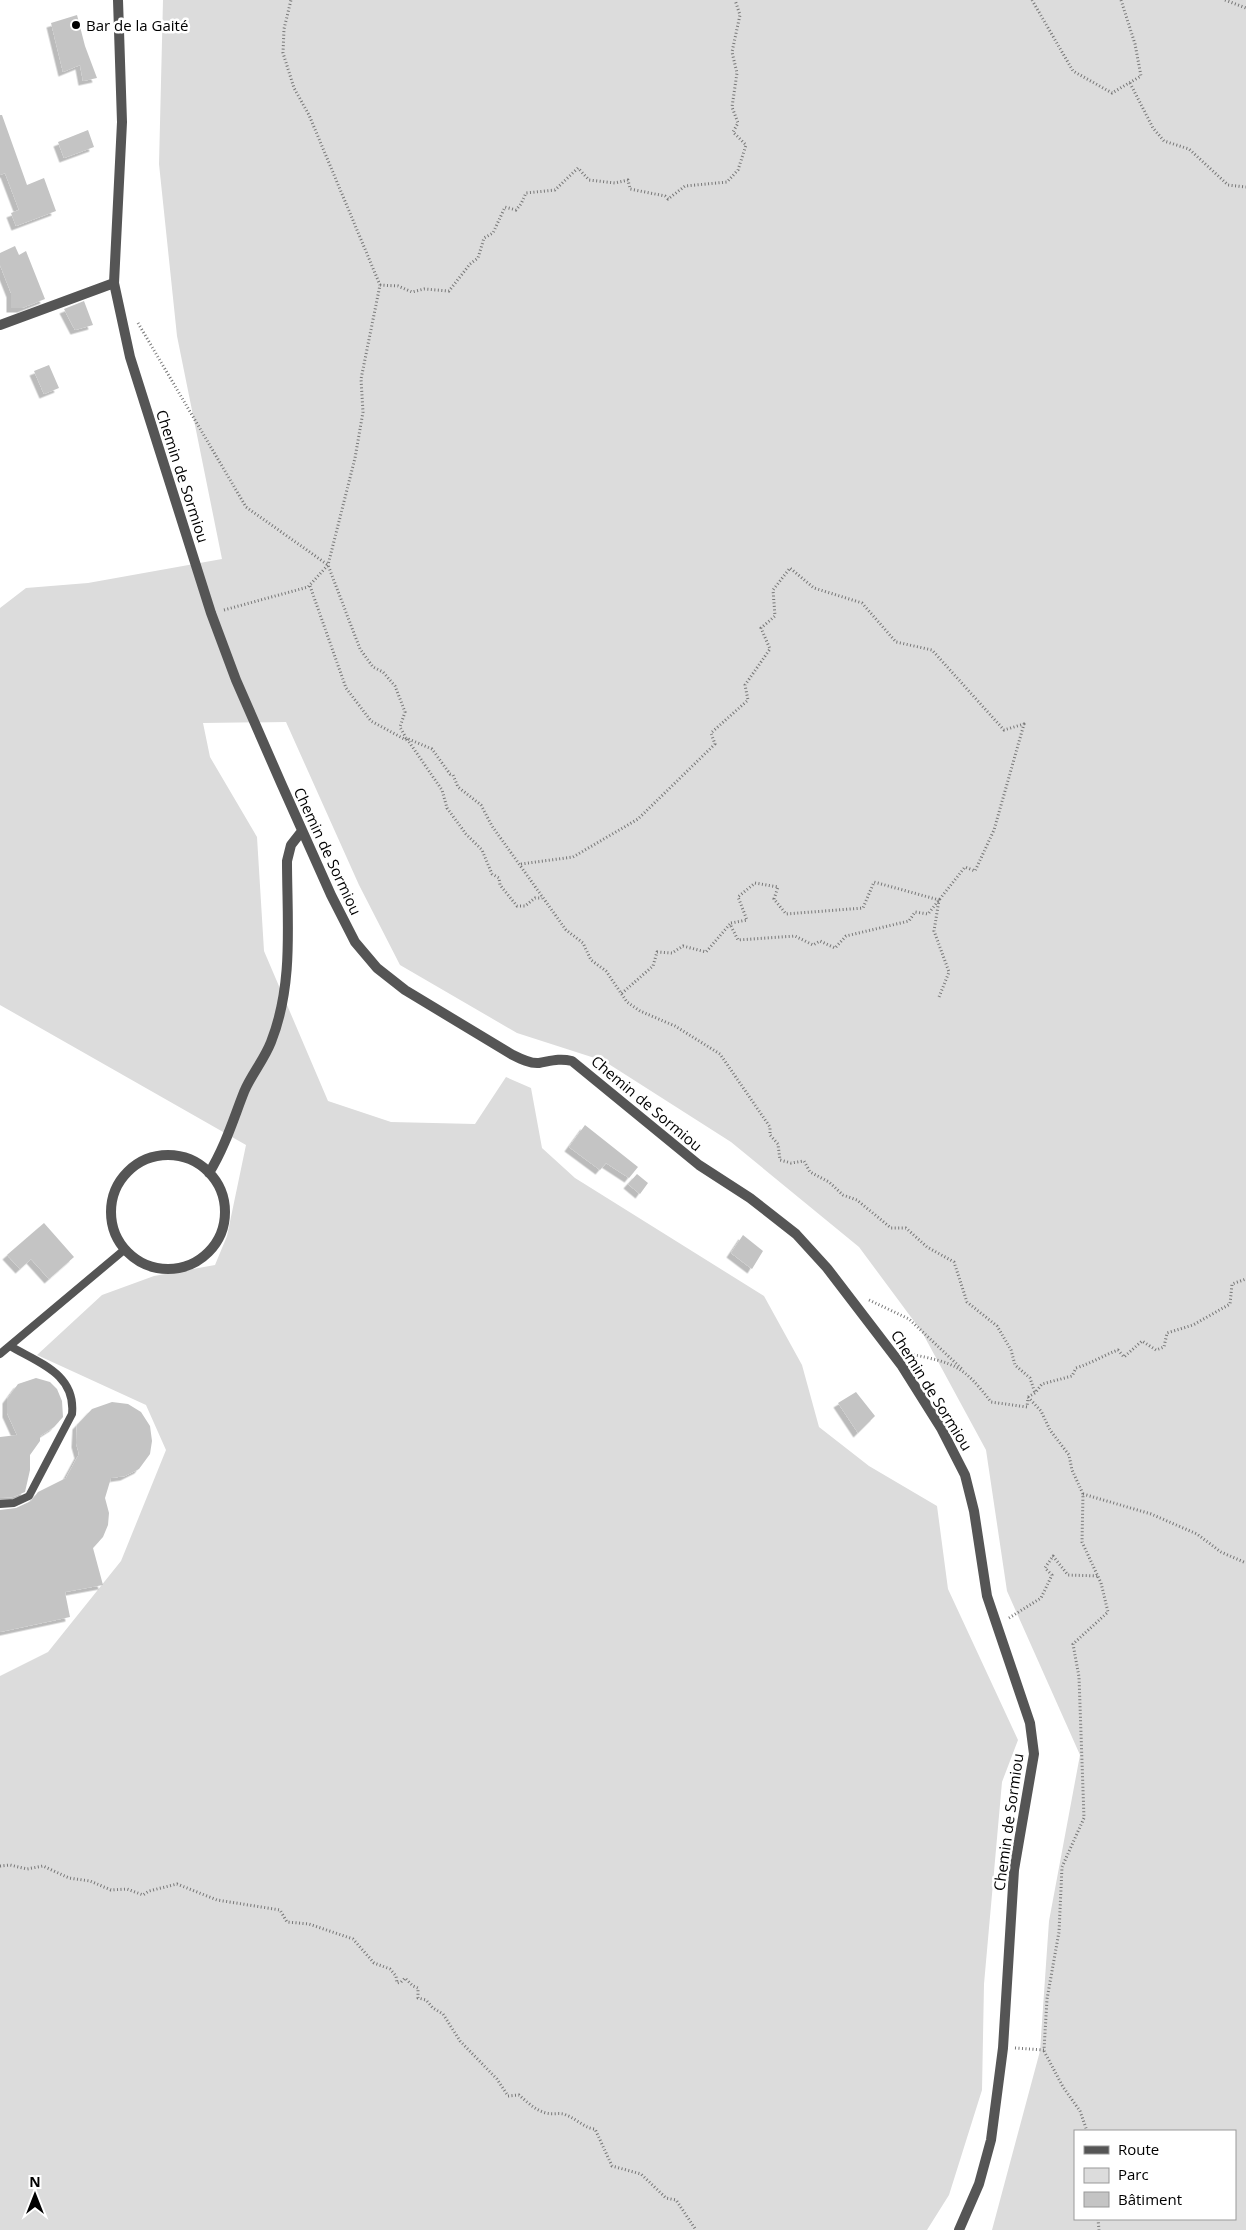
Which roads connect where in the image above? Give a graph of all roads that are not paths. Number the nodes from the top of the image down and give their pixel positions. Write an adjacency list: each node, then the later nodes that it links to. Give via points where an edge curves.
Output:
1 (118, 0): 2 (street, Chemin de Sormiou, via 122,122)
2 (114, 283): 3 (street); 4 (street, Chemin de Sormiou, via 130,358 211,614)
3 (0, 325)
4 (302, 831): 5 (street, via 291,845 287,860 287,968 279,1019); 10 (street, Chemin de Sormiou, via 345,925 355,942 382,972 423,1002 526,1061 572,1061 699,1166 750,1198 796,1234 827,1268 891,1351 941,1428 965,1475 987,1596 1033,1735 1033,1766 1014,1870 1003,2048 989,2152)
5 (210, 1173): 6 (street, via 198,1163 170,1155 141,1161 129,1170 119,1181 110,1210 114,1231); 6 (street, via 219,1186 225,1218 221,1234 200,1260 169,1270 145,1264)
6 (124, 1250): 7 (lane)
7 (10, 1346): 8 (lane); 9 (lane, via 59,1375 70,1390 73,1402 72,1414 29,1496 14,1503)
8 (0, 1354)
9 (0, 1504)
10 (959, 2230)

